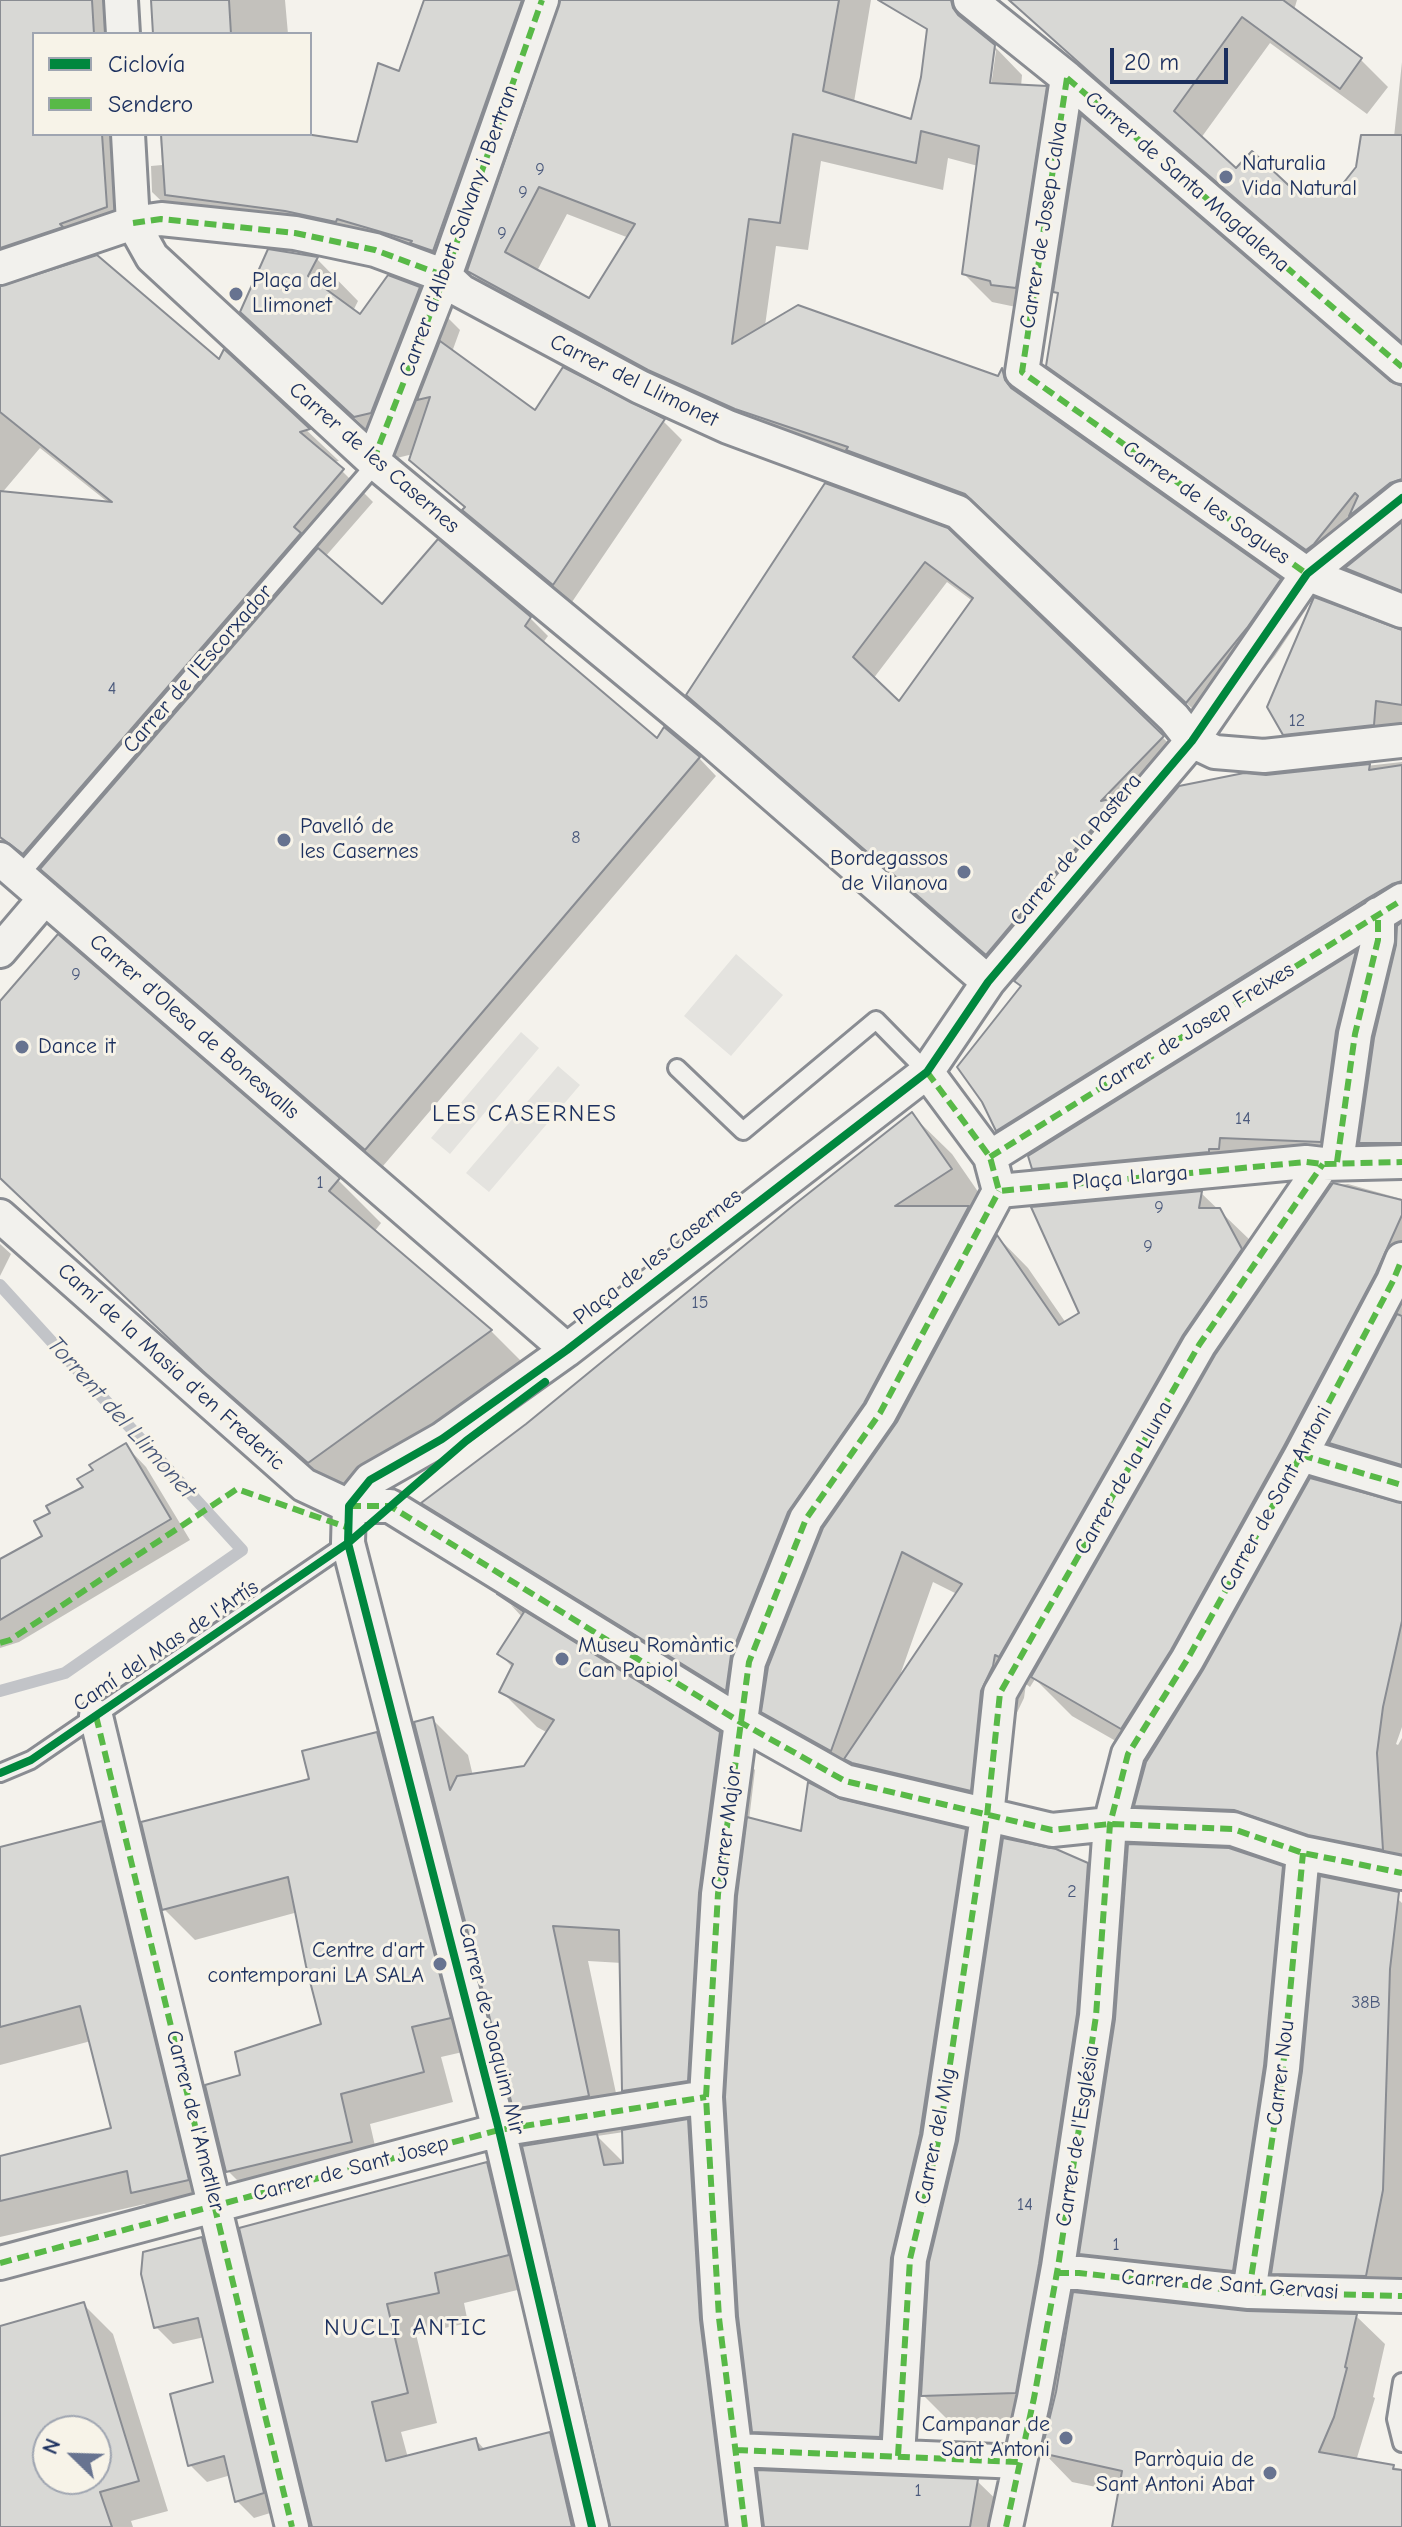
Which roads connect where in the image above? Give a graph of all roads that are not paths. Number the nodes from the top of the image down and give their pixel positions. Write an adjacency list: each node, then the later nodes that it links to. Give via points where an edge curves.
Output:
1 (121, 0): 4 (street)
2 (542, 0): 9 (street, Carrer d'Albert Salvany i Bertran)
3 (970, 0): 5 (street, Carrer de Santa Magdalena)
4 (123, 32)
5 (1067, 78): 10 (street, Carrer de Santa Magdalena); 11 (street, Carrer de Josep Calva)
6 (128, 136): 7 (street, Carrer de les Casernes)
7 (133, 223): 8 (street, Carrer del Llimonet); 9 (street, Carrer del Llimonet, via 161,219 295,233 375,250); 12 (street, Carrer de les Casernes, via 152,257)
8 (0, 268)
9 (445, 276): 12 (street, Carrer d'Albert Salvany i Bertran); 16 (street, Carrer del Llimonet, via 461,291 640,387 728,427 958,512 1163,707)
10 (1402, 367)
11 (1022, 372): 14 (street, Carrer de les Sogues)
12 (373, 461): 18 (lane, Carrer de l'Escorxador, via 366,475); 22 (street, Carrer de les Casernes, via 702,733)
13 (1402, 498): 14 (street, Carrer de la Pastera)
14 (1307, 574): 15 (street, Carrer de les Sogues); 16 (street, Carrer de la Pastera)
15 (1402, 611)
16 (1192, 741): 17 (street, via 1215,752 1264,756); 22 (street, Carrer de la Pastera)
17 (1402, 741)
18 (10, 867): 19 (street, Carrer d'Olesa de Bonesvalls)
19 (45, 898): 21 (street); 29 (street, Carrer d'Olesa de Bonesvalls)
20 (1390, 907): 25 (street, Carrer de Josep Freixes); 27 (street, via 1355,1034)
21 (0, 951)
22 (988, 982): 24 (street, Plaça de les Casernes)
23 (677, 1068): 24 (lane, via 743,1131 876,1020)
24 (927, 1072): 25 (street); 32 (street, Plaça de les Casernes)
25 (990, 1157): 28 (street)
26 (1402, 1162): 27 (street, Plaça Llarga)
27 (1330, 1163): 28 (street, Plaça Llarga); 40 (street, Carrer de la Lluna, via 1199,1345 1000,1693)
28 (999, 1191): 38 (street, Carrer Major, via 880,1413 806,1519 749,1662)
29 (388, 1196): 32 (street, Plaça de les Casernes)
30 (0, 1216): 35 (street, Camí de la Masia d'en Frederic, via 304,1485)
31 (1402, 1259): 33 (street, Carrer de Sant Antoni)
32 (567, 1350): 35 (street, Plaça de les Casernes, via 442,1439 370,1480)
33 (1301, 1455): 34 (street); 41 (street, Carrer de Sant Antoni, via 1128,1754)
34 (1402, 1485)
35 (349, 1506): 36 (street); 38 (street, via 390,1506)
36 (348, 1543): 37 (lane, Camí del Mas de l'Artís); 45 (street, Carrer de Joaquim Mir)
37 (96, 1716): 39 (lane, Camí del Mas de l'Artís, via 31,1760); 46 (street, Carrer de l'Ametller)
38 (740, 1722): 40 (street, via 845,1781); 44 (street, Carrer Major, via 718,1894)
39 (0, 1773)
40 (977, 1812): 41 (street, via 1052,1830); 54 (street, Carrer del Mig, via 939,2138 910,2259)
41 (1110, 1824): 42 (street, via 1233,1829); 48 (street, Carrer de l'Església, via 1096,2016)
42 (1303, 1853): 43 (street); 49 (street, Carrer Nou, via 1283,2068)
43 (1402, 1873)
44 (706, 2097): 45 (street, Carrer de Sant Josep); 53 (street, Carrer Major, via 719,2318)
45 (499, 2130): 46 (street, Carrer de Sant Josep); 57 (street, Carrer de Joaquim Mir)
46 (216, 2205): 47 (street, Carrer de Sant Josep); 56 (street, Carrer de l'Ametller)
47 (0, 2263)
48 (1057, 2273): 49 (street, Carrer de Sant Gervasi); 55 (street, Carrer de l'Església)
49 (1249, 2292): 50 (street, Carrer de Sant Gervasi)
50 (1402, 2296)
51 (1402, 2382): 52 (lane, via 1396,2419)
52 (1402, 2443)
53 (736, 2450): 54 (street); 58 (street, Carrer Major)
54 (898, 2456): 55 (street)
55 (1020, 2462): 59 (street, Carrer de l'Església)
56 (292, 2527)
57 (592, 2527)
58 (745, 2527)
59 (1006, 2527)

